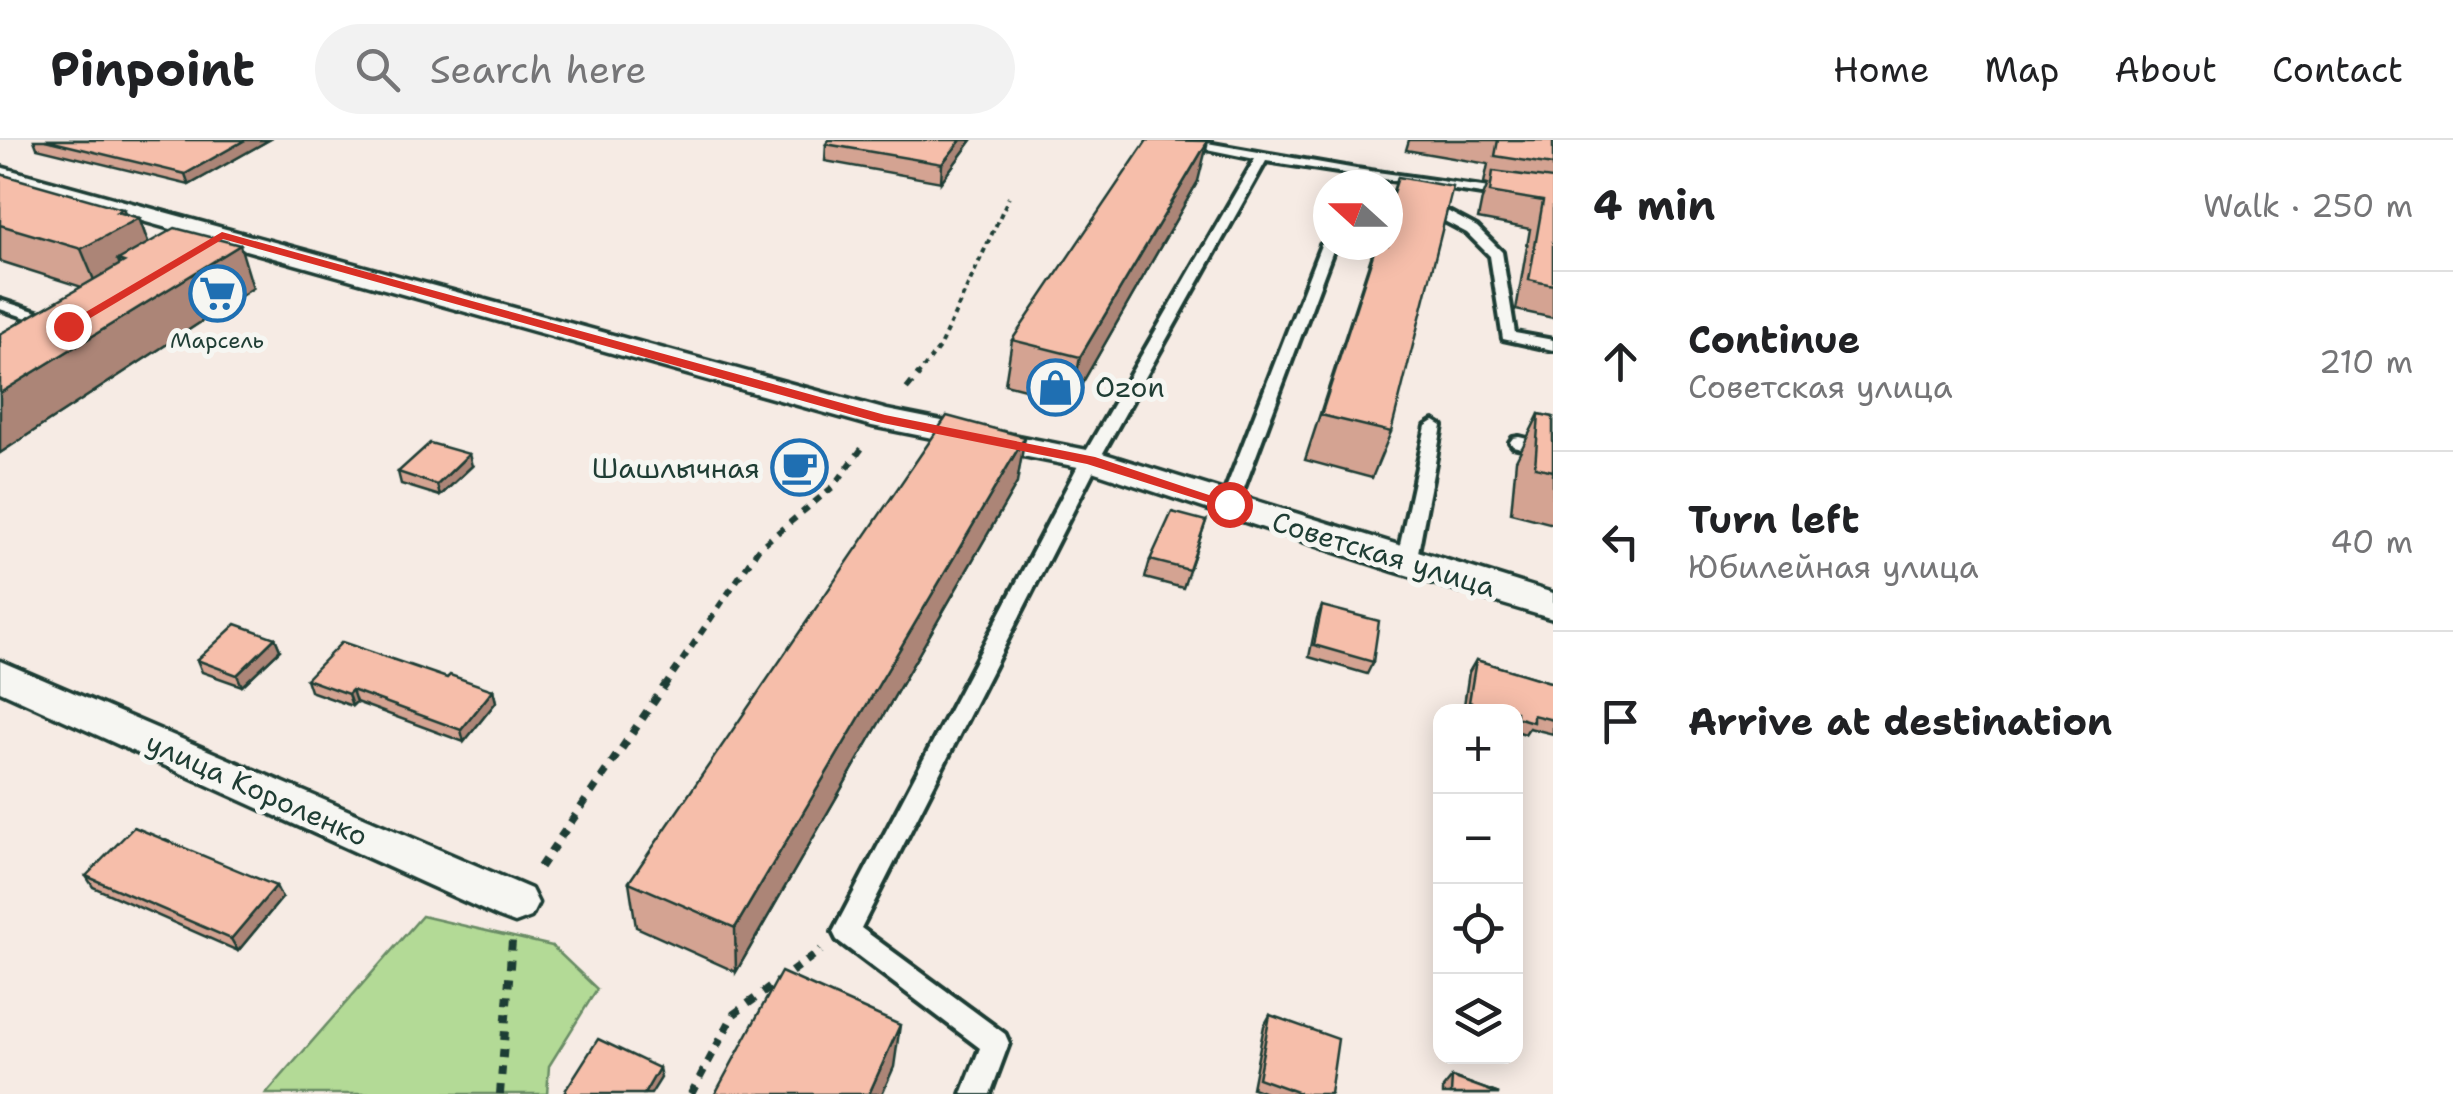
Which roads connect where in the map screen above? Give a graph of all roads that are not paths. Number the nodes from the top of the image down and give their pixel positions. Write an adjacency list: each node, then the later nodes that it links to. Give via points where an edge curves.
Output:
1 (1170, 140): 2 (lane)
2 (1262, 157): 3 (lane); 18 (lane)
3 (1316, 170)
4 (0, 174): 8 (street, Советская улица)
5 (1403, 180): 7 (lane)
6 (1403, 195): 13 (lane, via 1458,220 1497,255 1508,336)
7 (1553, 202)
8 (222, 235): 9 (street); 18 (street, Советская улица, via 883,419)
9 (188, 256)
10 (1322, 260): 19 (lane)
11 (0, 304): 12 (lane)
12 (76, 322): 14 (street)
13 (1553, 345)
14 (34, 347)
15 (1434, 426): 20 (lane)
16 (1519, 442): 17 (lane)
17 (1553, 450)
18 (1090, 460): 19 (street, Советская улица); 24 (lane, via 846,932 995,1043)
19 (1229, 504): 20 (street, Советская улица)
20 (1406, 563): 21 (street, Советская улица)
21 (1553, 606)
22 (0, 675): 23 (street, улица Короленко)
23 (515, 903)
24 (976, 1094)

